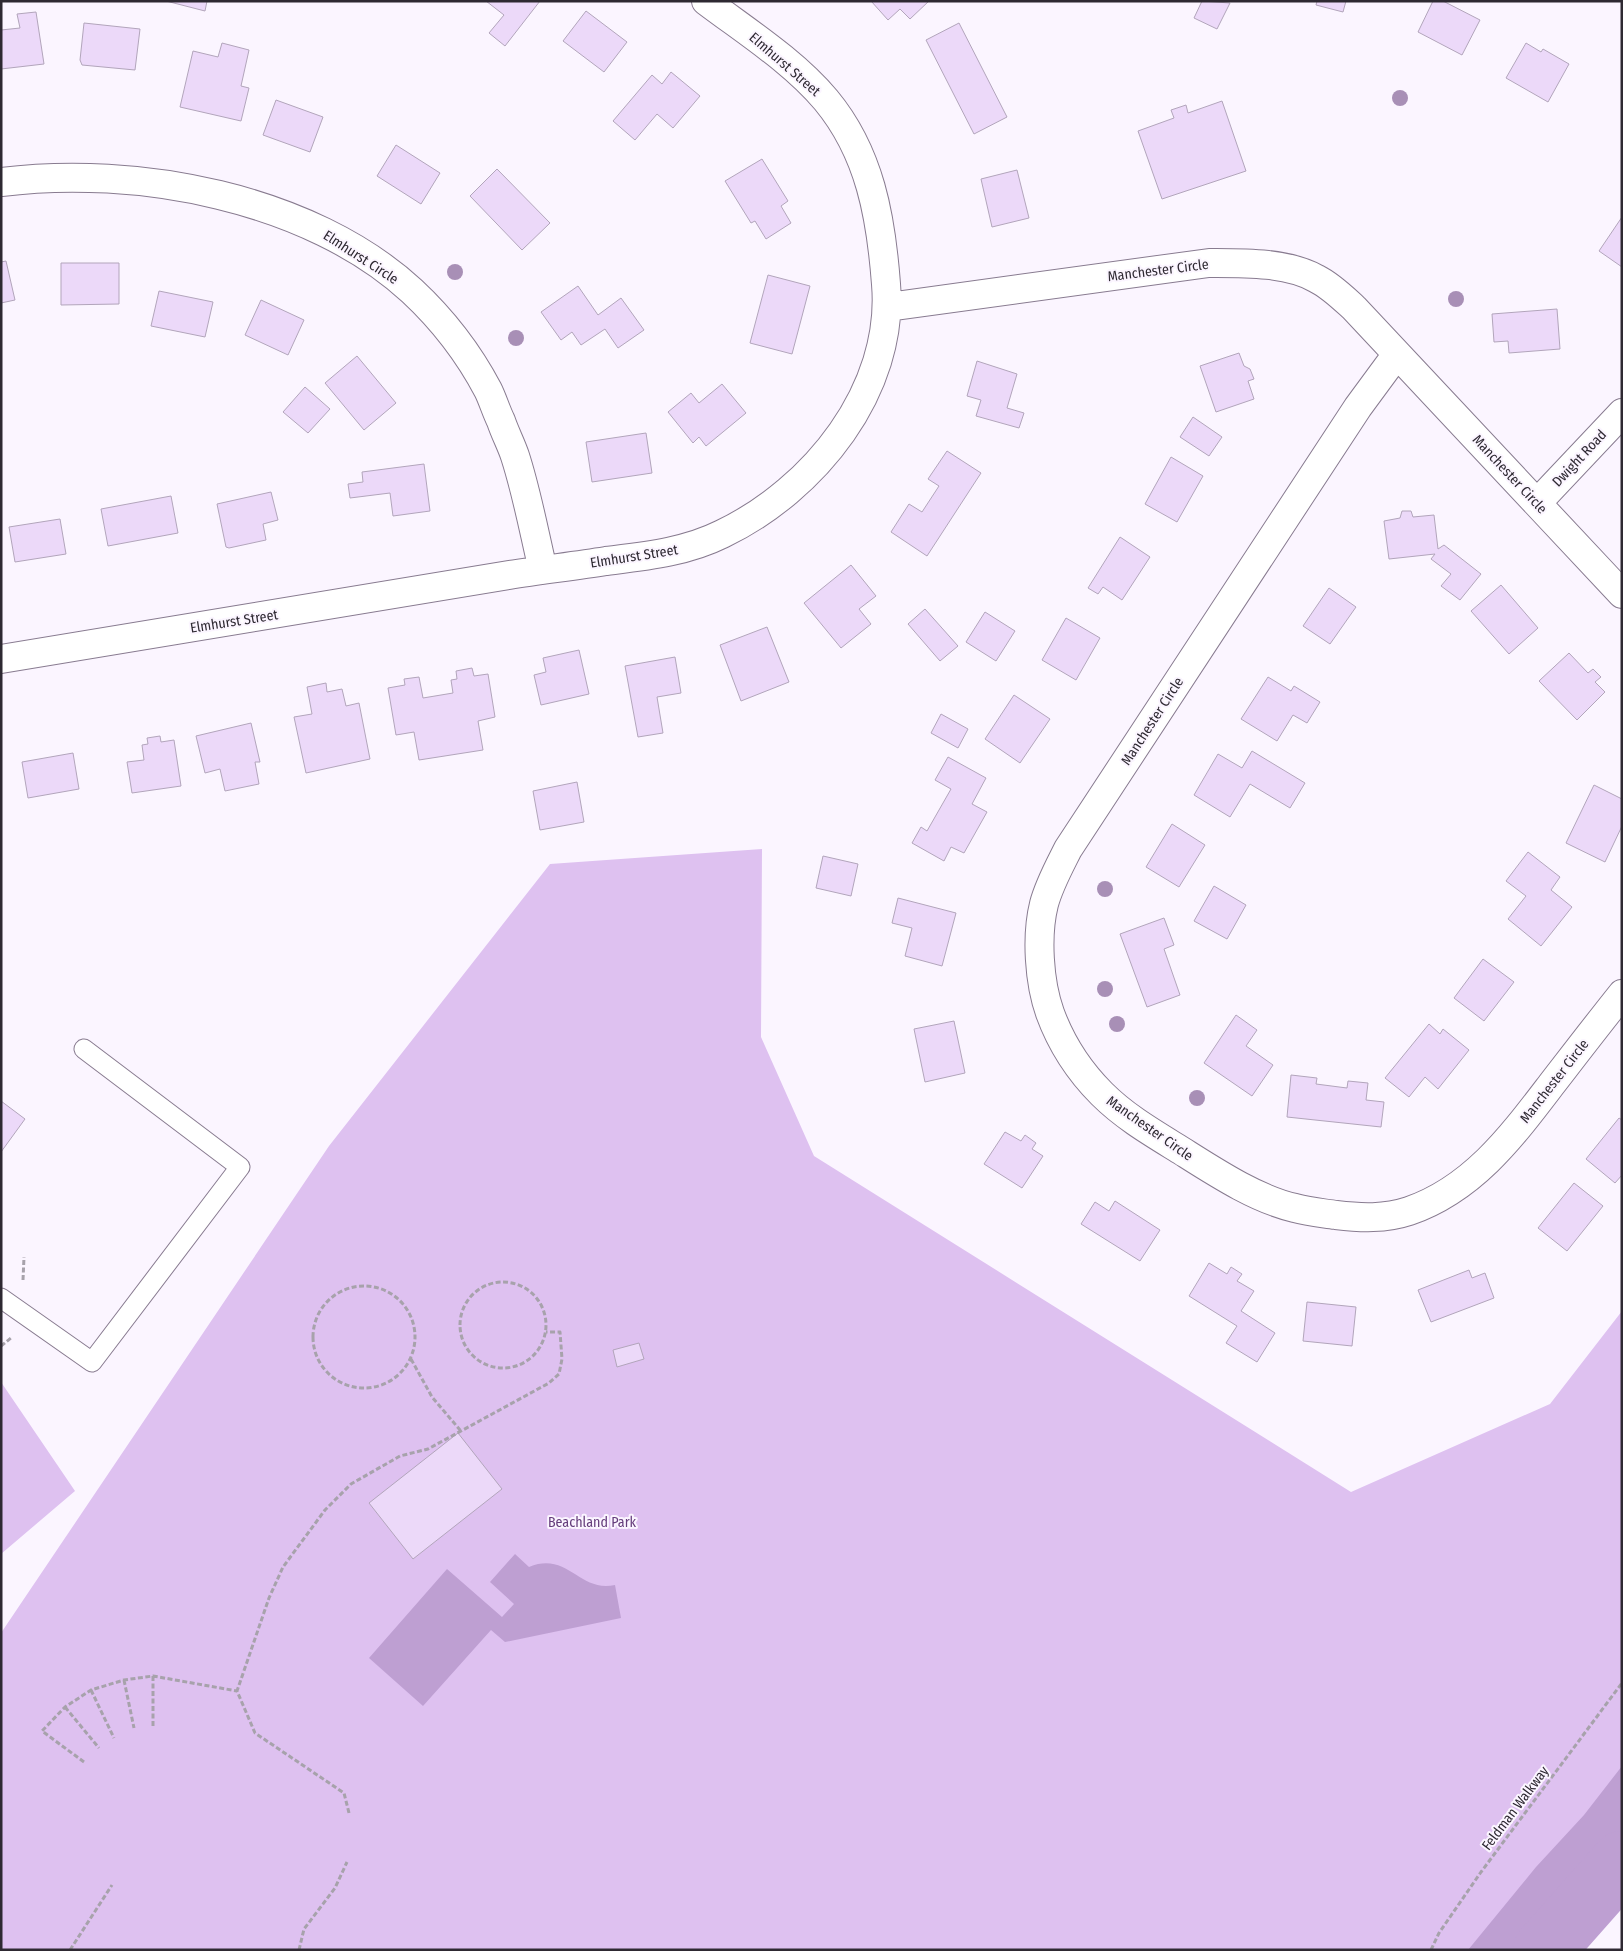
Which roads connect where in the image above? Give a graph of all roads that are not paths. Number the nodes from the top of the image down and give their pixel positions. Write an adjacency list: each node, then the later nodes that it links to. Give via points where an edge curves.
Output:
1 (706, 1): 3 (street, Elmhurst Street, via 802,76 825,99 844,126 872,187 882,232)
2 (1, 182): 7 (street, Elmhurst Circle, via 75,178 181,187 254,204 306,224 348,245 383,268 412,291 440,320 488,391 515,456)
3 (888, 307): 4 (street, Manchester Circle, via 1209,263 1252,264 1290,269 1316,278 1354,308); 7 (street, Elmhurst Street, via 877,365 846,426 825,454 774,503 747,522 690,546 656,555)
4 (1398, 354): 6 (street, Manchester Circle); 10 (street, Manchester Circle, via 1358,407 1055,873 1044,905 1039,944 1042,982 1050,1013 1083,1072 1102,1094 1144,1127 1266,1198 1295,1208 1358,1218 1409,1211 1455,1189 1474,1175 1514,1133)
5 (1622, 413): 6 (street, Dwight Road)
6 (1537, 503): 8 (street, Manchester Circle)
7 (543, 570): 9 (street, Elmhurst Street)
8 (1622, 594)
9 (1, 659)
10 (1622, 994)
11 (84, 1049): 12 (lane, via 240,1167 92,1362)
12 (1, 1298)

